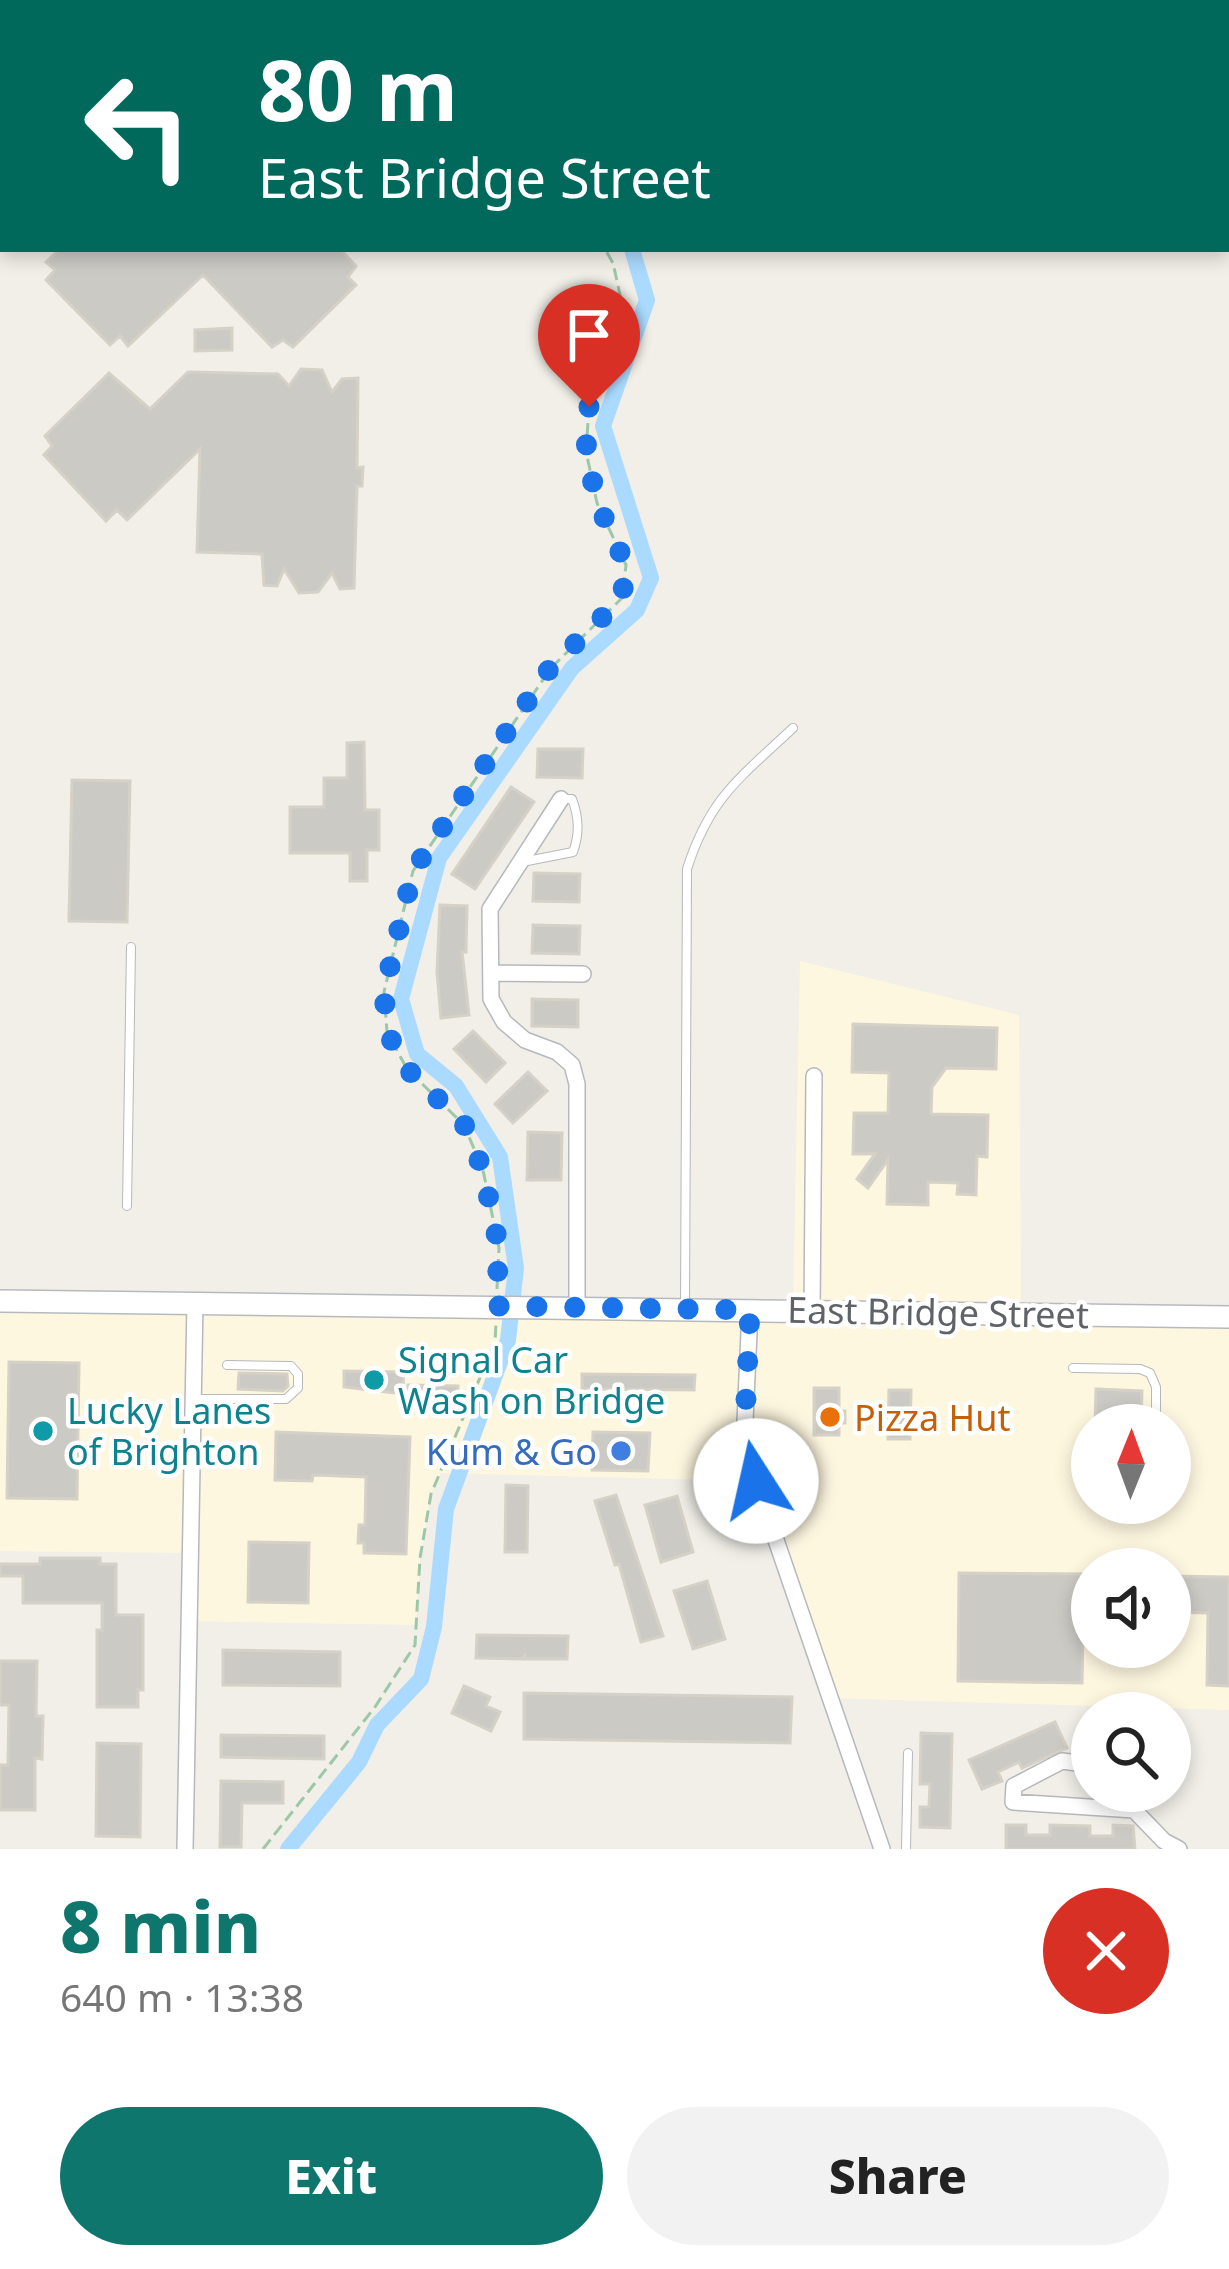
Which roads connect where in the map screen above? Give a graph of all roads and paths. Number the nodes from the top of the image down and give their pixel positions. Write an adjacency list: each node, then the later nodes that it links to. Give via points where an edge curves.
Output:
1 (607, 252): 12 (path, via 624,313 589,407 586,451 597,502 626,565 622,598 550,668 413,871 384,992 387,1032 407,1069 464,1124 483,1170 499,1248)
2 (793, 728): 14 (lane, via 719,797 687,869)
3 (561, 799): 4 (street); 4 (lane, via 572,799 578,814 573,852)
4 (520, 862): 6 (street, via 490,908)
5 (131, 946): 9 (lane)
6 (491, 973): 7 (street); 13 (street, via 491,999 504,1022 557,1052 577,1084)
7 (583, 974)
8 (814, 1076): 16 (street)
9 (127, 1206)
10 (0, 1301): 11 (main road, East Bridge Street)
11 (195, 1302): 12 (main road, East Bridge Street); 20 (street)
12 (499, 1306): 13 (main road, East Bridge Street); 27 (path, via 495,1342 431,1493 415,1645)
13 (577, 1307): 14 (main road, East Bridge Street)
14 (685, 1309): 15 (main road, East Bridge Street)
15 (750, 1310): 16 (main road, East Bridge Street); 28 (street, via 747,1449)
16 (812, 1311): 17 (main road, East Bridge Street)
17 (1229, 1317)
18 (227, 1365): 20 (lane, via 291,1366 298,1388 286,1399)
19 (1073, 1367): 21 (lane, via 1150,1373)
20 (193, 1399): 26 (street)
21 (1156, 1404)
22 (908, 1753): 29 (lane)
23 (1071, 1762): 24 (street, via 1014,1786 1013,1802)
24 (1071, 1806)
25 (1136, 1812): 30 (street)
26 (185, 1849)
27 (263, 1849)
28 (882, 1849)
29 (907, 1849)
30 (1180, 1849)

